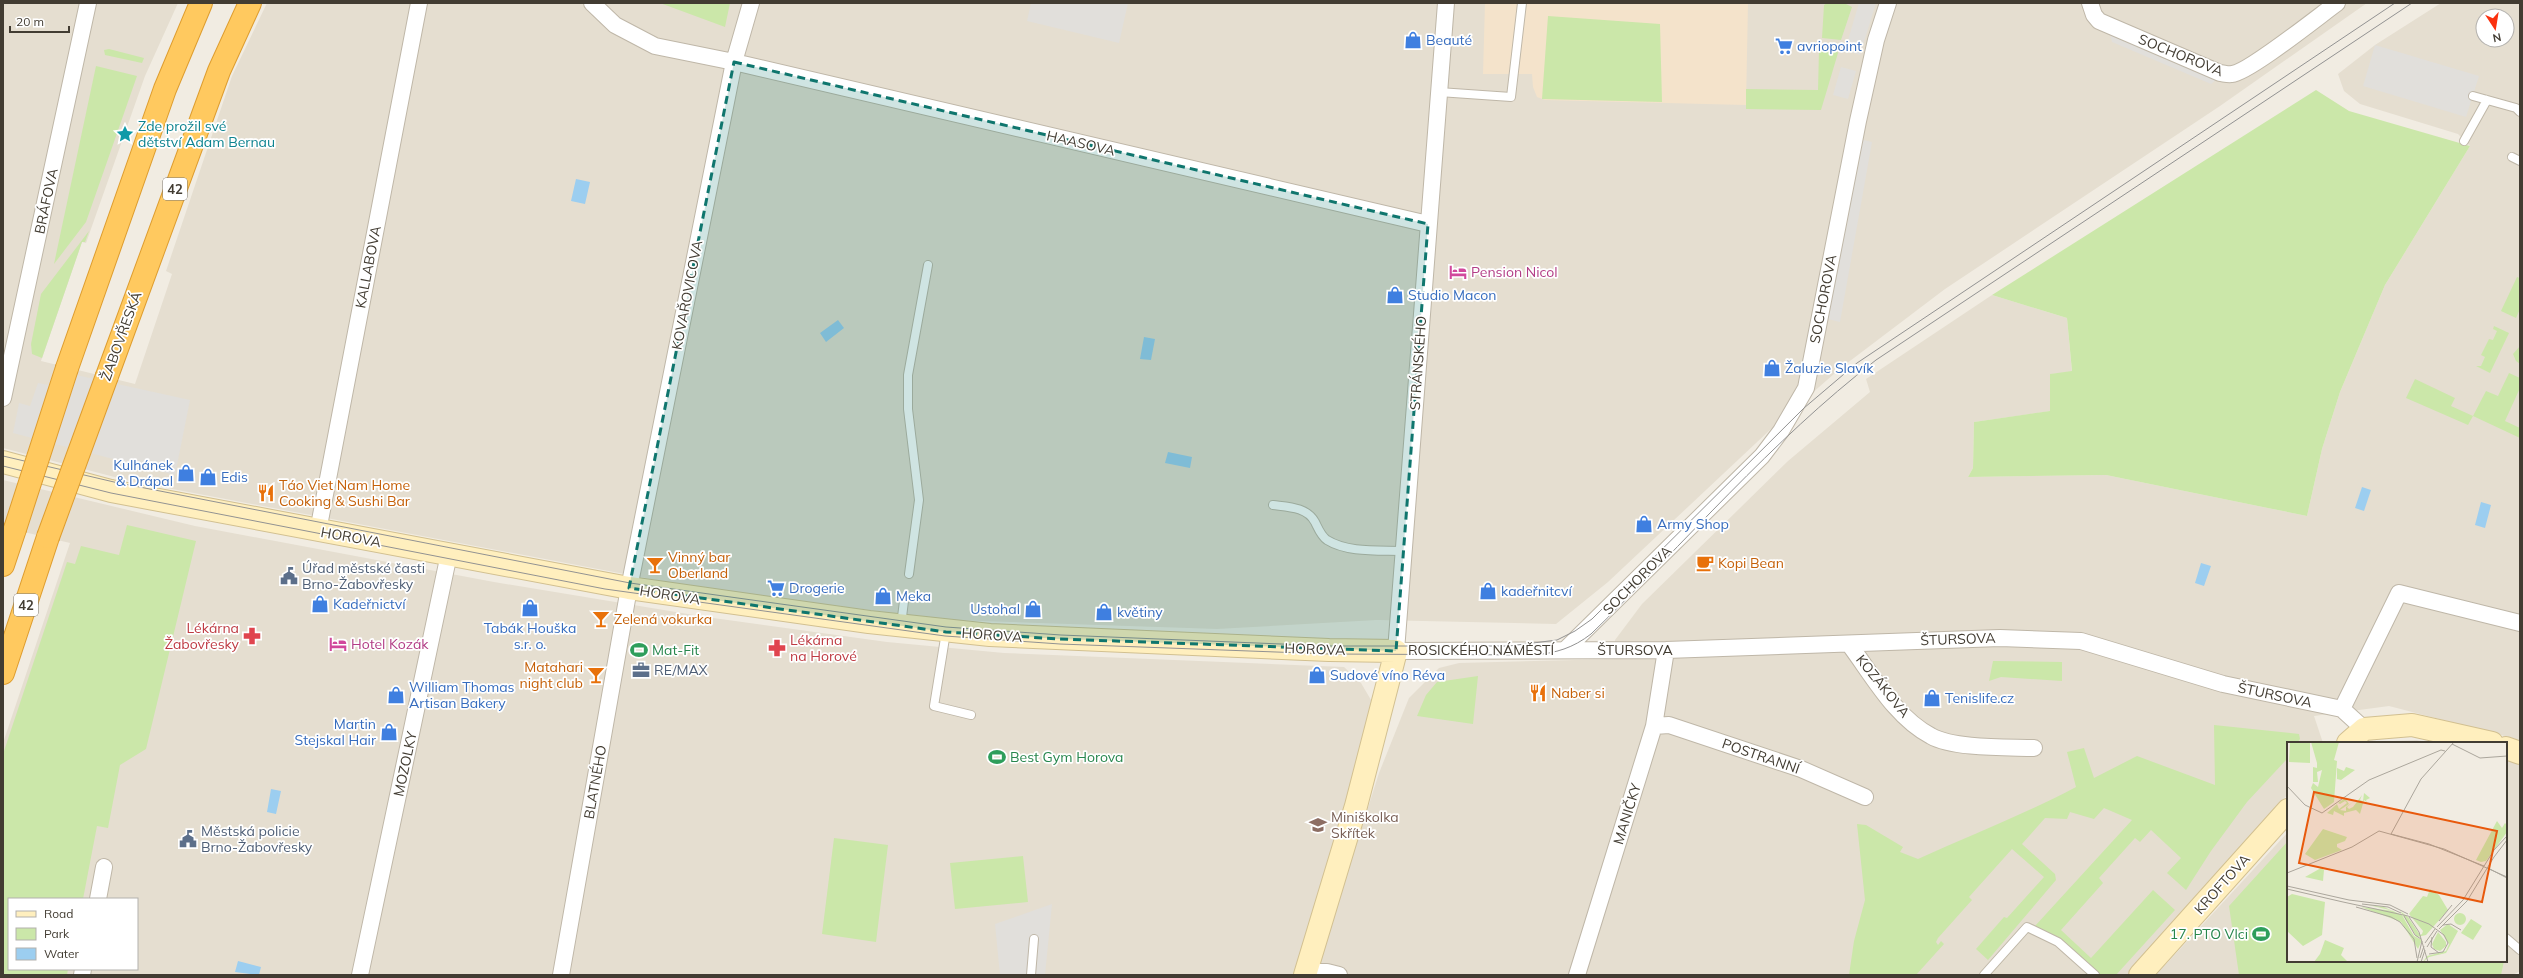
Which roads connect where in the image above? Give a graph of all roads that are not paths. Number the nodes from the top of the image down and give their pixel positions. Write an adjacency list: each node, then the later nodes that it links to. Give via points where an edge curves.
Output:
1 (88, 3): 20 (street, BRÁFOVA)
2 (201, 3): 26 (highway, bridge, via 165,89 68,368)
3 (250, 3): 37 (highway, ŽABOVŘESKÁ / 42, bridge, via 219,71 48,537)
4 (419, 3): 23 (street, KALLABOVA)
5 (592, 3): 12 (street, HAASOVA, via 616,25 656,46)
6 (751, 3): 12 (street, KOVAŘOVICOVA)
7 (1446, 3): 13 (street, STRÁNSKÉHO)
8 (1522, 3): 13 (lane, via 1511,97)
9 (1888, 3): 34 (street, SOCHOROVA, via 1876,40 1858,121 1806,388 1781,431 1762,456)
10 (2090, 3): 11 (street, SOCHOROVA, via 2099,21 2220,73 2232,74 2267,54)
11 (2337, 3)
12 (734, 62): 18 (street, HAASOVA); 28 (street, KOVAŘOVICOVA)
13 (1439, 92): 18 (street, STRÁNSKÉHO)
14 (2472, 96): 15 (lane)
15 (2488, 100): 16 (lane, via 2516,108); 17 (lane)
16 (2520, 112)
17 (2464, 141)
18 (1428, 224): 24 (street, STRÁNSKÉHO)
19 (928, 265): 27 (lane, via 908,375 908,409 919,500)
20 (3, 398)
21 (3, 462): 23 (street, HOROVA, via 111,491)
22 (1273, 506): 24 (lane, via 1296,508 1310,515 1326,539 1338,545)
23 (318, 531): 25 (street, HOROVA)
24 (1404, 552): 36 (street, STRÁNSKÉHO)
25 (449, 554): 28 (street, HOROVA); 54 (street, MOZOLKY)
26 (3, 566)
27 (909, 574)
28 (629, 588): 31 (street, HOROVA, via 712,602); 55 (street, BLATNÉHO)
29 (904, 601): 31 (lane)
30 (2517, 620): 38 (street, via 2399,593)
31 (901, 626): 32 (street, HOROVA)
32 (946, 632): 36 (street, HOROVA, via 1060,639); 39 (lane, via 934,706)
33 (1849, 644): 35 (street, ŠTURSOVA); 38 (street, ŠTURSOVA, via 2000,638 2081,641 2223,684); 43 (street, KOZÁKOVA, via 1902,714 1932,737 1975,746)
34 (1566, 649): 35 (street, ŠTURSOVA); 36 (street, ROSICKÉHO NÁMĚSTÍ)
35 (1666, 650): 40 (street, MANIČKY)
36 (1396, 651): 53 (street, via 1356,806)
37 (3, 673)
38 (2342, 709): 41 (street)
39 (971, 715)
40 (1654, 726): 46 (street, POSTRANNÍ, via 1669,725 1802,769); 58 (street, MANIČKY)
41 (2356, 736): 42 (street, via 2412,725)
42 (2488, 742)
43 (2034, 748)
44 (2507, 748): 45 (street)
45 (2520, 753)
46 (1865, 797)
47 (2287, 811): 61 (street, KROFTOVA)
48 (104, 867): 49 (street)
49 (98, 898)
50 (1034, 939): 56 (lane)
51 (2507, 939): 52 (lane)
52 (2520, 950)
53 (1305, 973): 57 (street, via 1327,972)
54 (360, 975)
55 (561, 975)
56 (1031, 975)
57 (1339, 975)
58 (1577, 975)
59 (1984, 975): 60 (lane, via 2027,927 2058,942)
60 (2095, 975)
61 (2140, 975)

